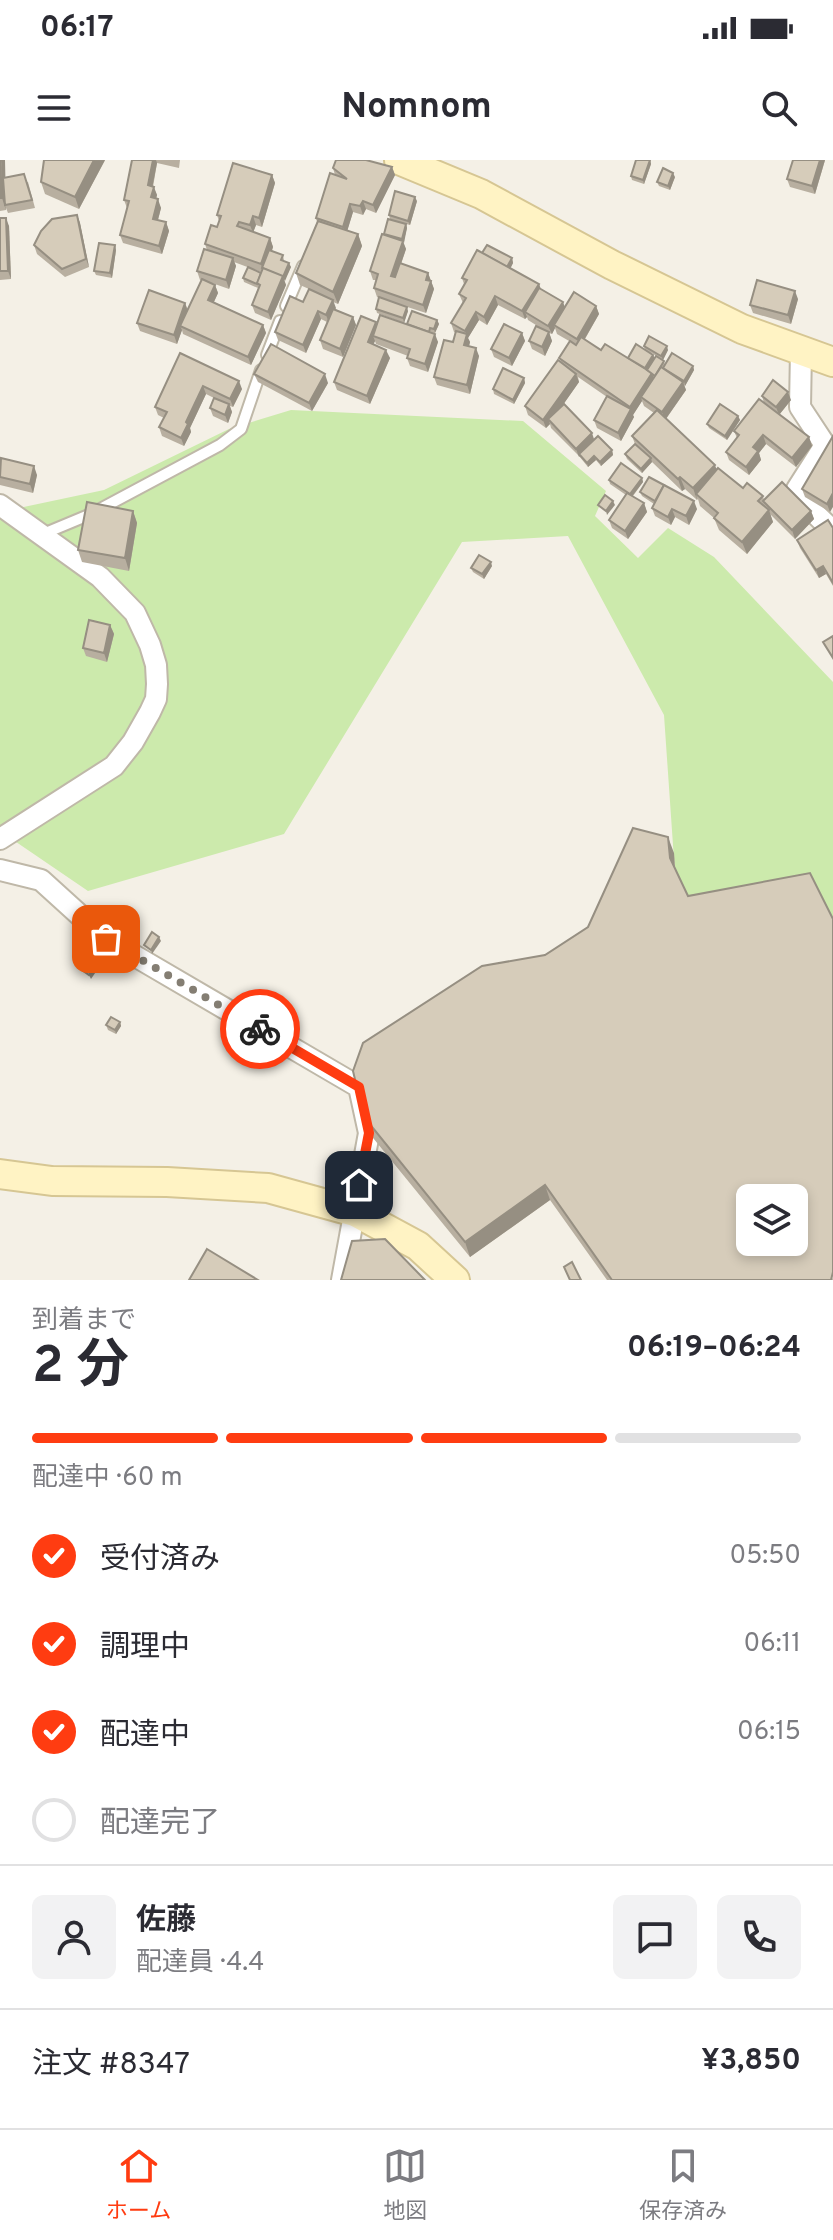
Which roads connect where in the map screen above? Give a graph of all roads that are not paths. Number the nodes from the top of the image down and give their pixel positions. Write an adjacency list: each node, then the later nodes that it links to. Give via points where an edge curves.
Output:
1 (399, 160): 3 (street, via 481,194 742,329)
2 (307, 257): 7 (lane, via 241,429 91,514)
3 (801, 350): 4 (street); 6 (street, via 800,407 825,445 797,489 801,500)
4 (833, 362)
5 (0, 505): 7 (street)
6 (833, 531)
7 (41, 535): 8 (street, via 100,577 135,613 156,665 156,699 114,766)
8 (0, 839)
9 (0, 870): 11 (street, via 41,880 106,939 359,1087 369,1133)
10 (0, 1174): 11 (street, via 52,1181 268,1188)
11 (355, 1212): 12 (street); 13 (street, via 418,1246)
12 (342, 1280)
13 (455, 1280)

